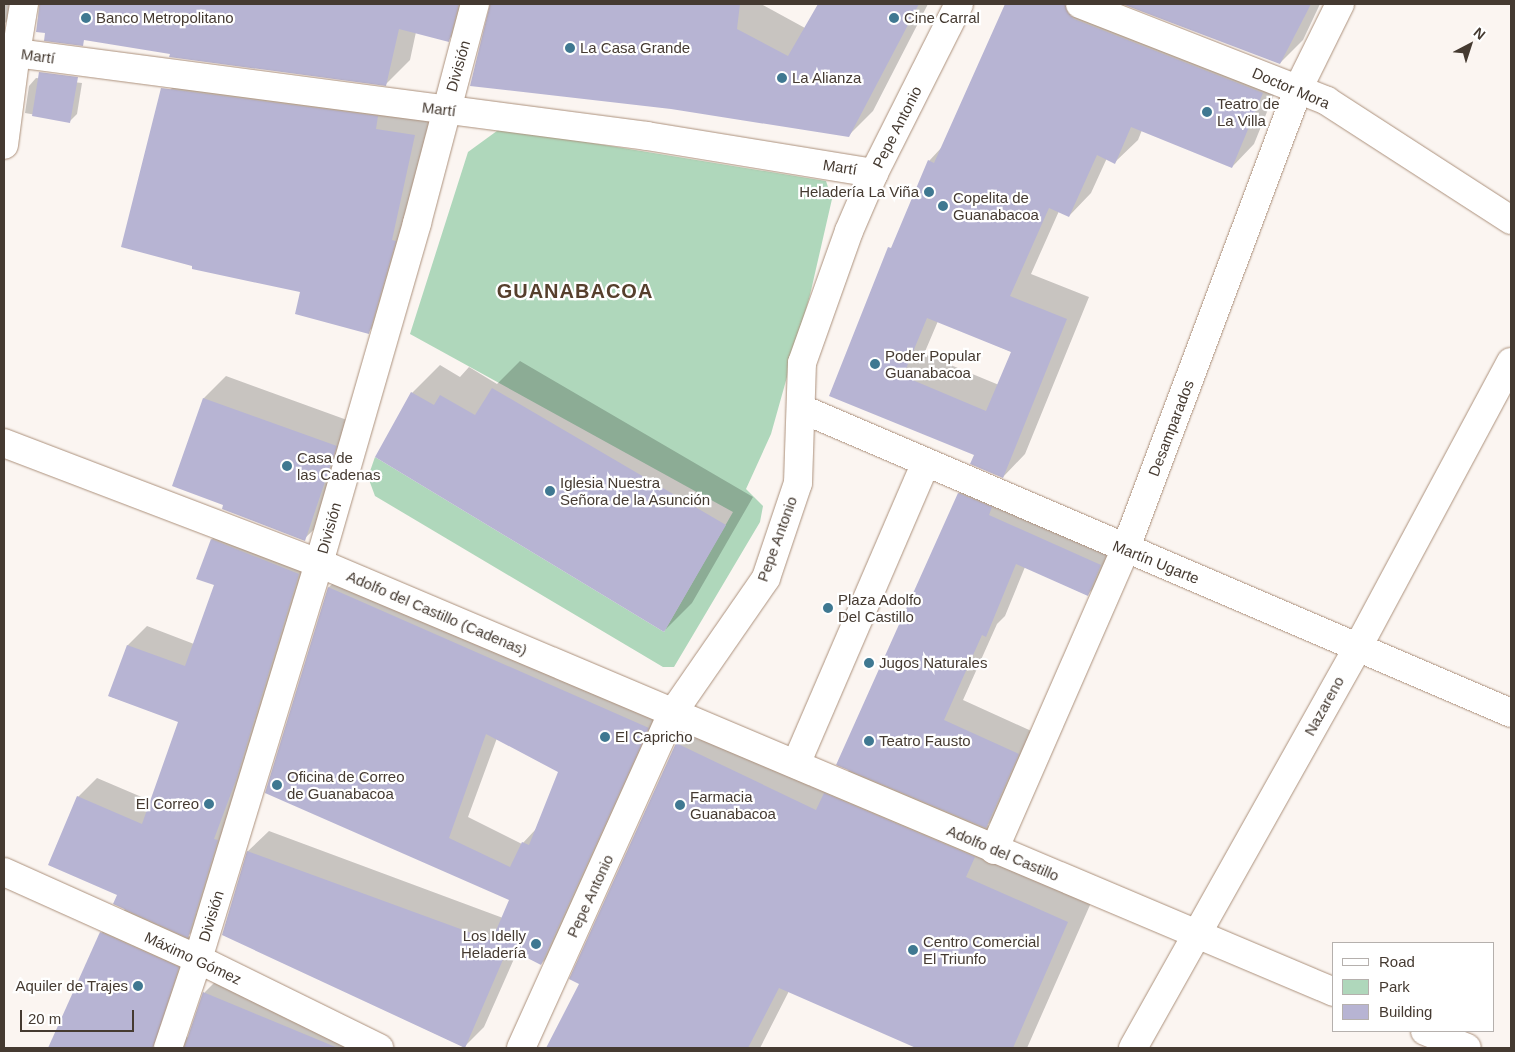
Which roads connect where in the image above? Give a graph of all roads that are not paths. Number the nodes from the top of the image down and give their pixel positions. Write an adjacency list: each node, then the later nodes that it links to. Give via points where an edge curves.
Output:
1 (24, 4): 6 (street)
2 (475, 4): 8 (street, División)
3 (959, 4): 10 (street, Pepe Antonio)
4 (1080, 4): 7 (street, Doctor Mora)
5 (1340, 4): 7 (street, Desamparados)
6 (10, 53): 8 (street, Martí); 9 (street)
7 (1298, 89): 11 (street, Doctor Mora, via 1327,101); 16 (street, Desamparados)
8 (445, 110): 10 (street, Martí, via 647,136); 17 (street, División, via 417,223)
9 (4, 145)
10 (874, 173): 13 (street, Pepe Antonio, via 848,231 802,363)
11 (1511, 220)
12 (1511, 362): 18 (street, Nazareno)
13 (802, 409): 15 (street, Martín Ugarte); 20 (street, Pepe Antonio, via 798,483 766,578)
14 (4, 443): 17 (street, Adolfo del Castillo (Cadenas))
15 (924, 464): 16 (street, Martín Ugarte); 21 (street)
16 (1125, 550): 18 (street, Martín Ugarte); 22 (street, Desamparados)
17 (319, 563): 20 (street, Adolfo del Castillo (Cadenas)); 25 (street, División)
18 (1359, 645): 19 (street, Martín Ugarte); 24 (street, Nazareno)
19 (1511, 713)
20 (672, 714): 21 (street, Adolfo del Castillo); 30 (street, Pepe Antonio)
21 (796, 764): 22 (street, Adolfo del Castillo)
22 (994, 850): 24 (street, Adolfo del Castillo)
23 (4, 872): 25 (street, Máximo Gómez)
24 (1196, 935): 26 (street, Adolfo del Castillo); 31 (street, Nazareno)
25 (198, 959): 28 (street, División); 29 (street, Máximo Gómez)
26 (1332, 991)
27 (1428, 1032): 32 (street)
28 (168, 1048)
29 (379, 1048)
30 (521, 1048)
31 (1133, 1048)
32 (1467, 1048)

